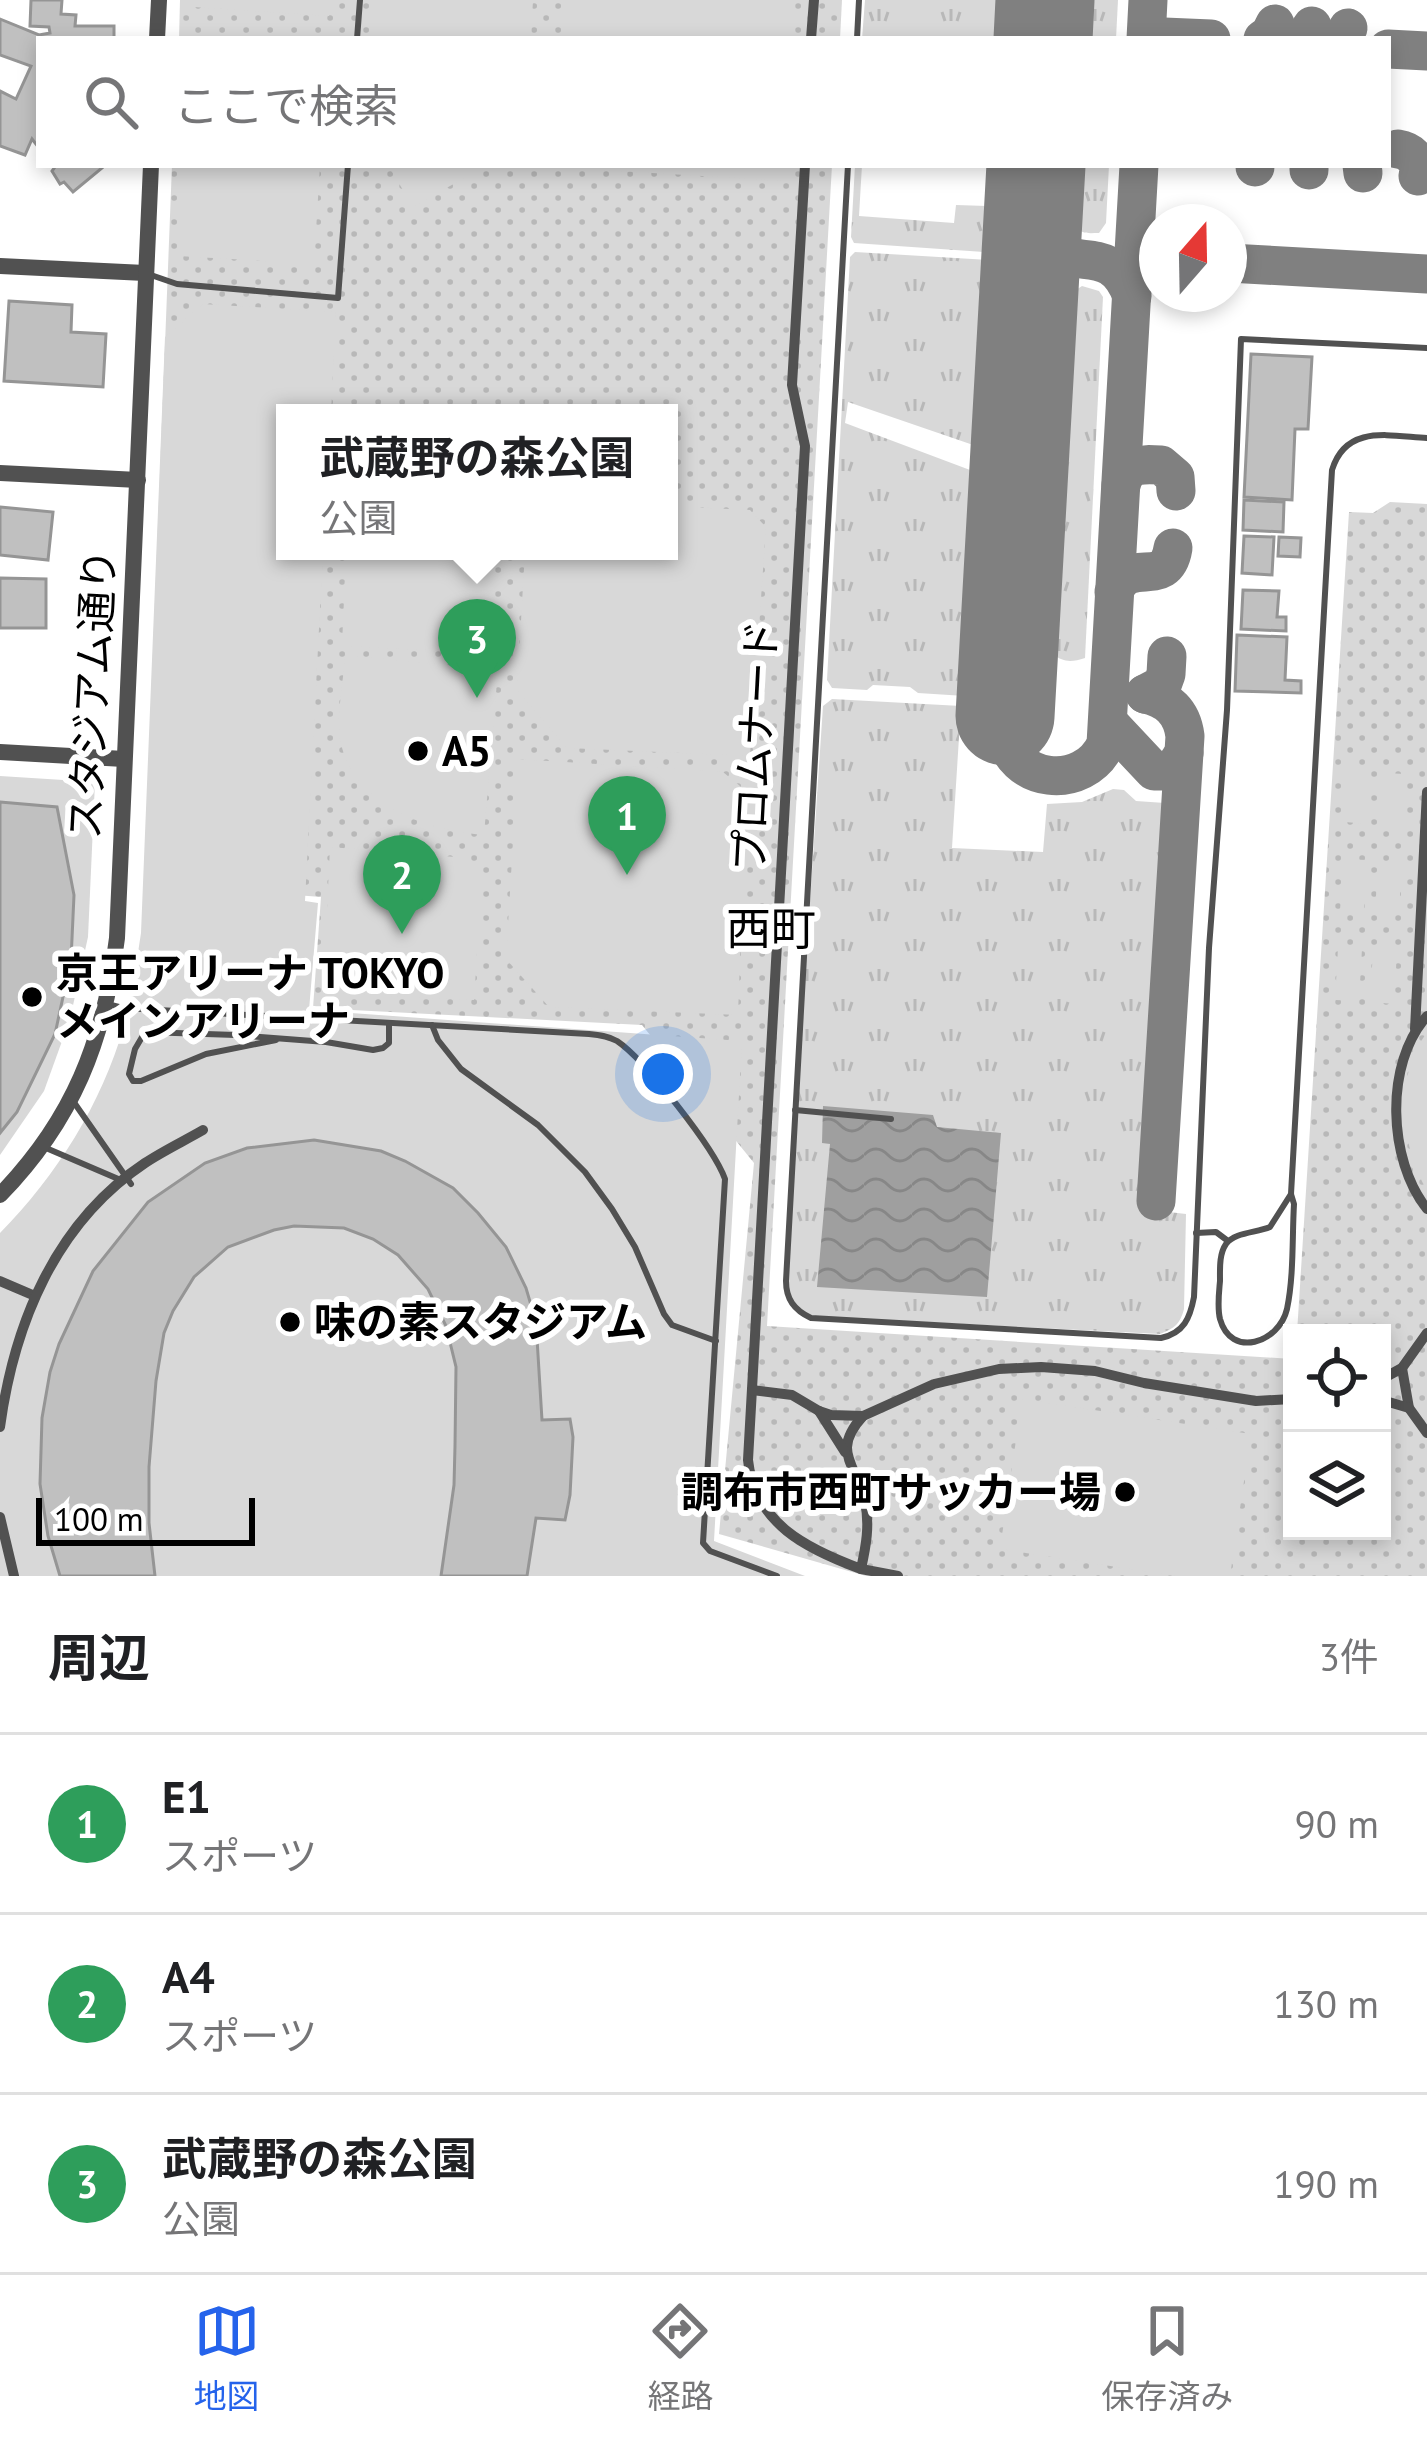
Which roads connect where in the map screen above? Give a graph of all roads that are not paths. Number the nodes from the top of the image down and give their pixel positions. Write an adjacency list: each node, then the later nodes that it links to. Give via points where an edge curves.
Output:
1 (159, 0): 5 (street)
2 (360, 0): 6 (lane)
3 (814, 0): 7 (street)
4 (859, 0): 8 (lane)
5 (157, 36)
6 (357, 36)
7 (812, 36)
8 (857, 36)
9 (151, 168): 14 (street, スタジアム通り)
10 (348, 168): 14 (lane, via 338,298)
11 (805, 168): 44 (street, プロムナード, via 791,385 805,446)
12 (848, 168): 29 (lane)
13 (0, 266): 14 (street)
14 (145, 274): 18 (street, スタジアム通り)
15 (1427, 348): 36 (lane, via 1241,339)
16 (1427, 438): 33 (lane, via 1360,438 1342,448 1333,470)
17 (0, 473): 18 (street)
18 (138, 480): 20 (street, スタジアム通り)
19 (0, 752): 20 (street)
20 (124, 759): 22 (street, スタジアム通り)
21 (1427, 792): 26 (street)
22 (107, 1004): 24 (lane); 28 (street, スタジアム通り)
23 (1427, 1016): 26 (street)
24 (389, 1023): 25 (lane); 27 (lane, via 388,1043 373,1050)
25 (432, 1025): 41 (lane, via 461,1069 538,1125 585,1172 623,1226 672,1324); 41 (lane, via 605,1036 630,1052 684,1114 725,1179)
26 (1415, 1029): 35 (street, via 1395,1102 1412,1190)
27 (277, 1040): 27 (lane, via 206,1054 141,1081 129,1074 145,1032)
28 (71, 1098): 32 (street, スタジアム通り); 32 (lane, via 131,1184)
29 (795, 1110): 30 (lane); 36 (lane, via 786,1289 811,1318 1168,1336 1191,1311)
30 (891, 1119)
31 (202, 1130): 39 (street, bridge, via 143,1164 90,1211)
32 (43, 1147): 34 (street, スタジアム通り)
33 (1291, 1194): 37 (lane, via 1270,1227); 37 (lane, via 1286,1311 1276,1331 1256,1342 1232,1336 1220,1318)
34 (0, 1195)
35 (1427, 1209)
36 (1196, 1233): 37 (lane)
37 (1228, 1241)
38 (0, 1281): 39 (street)
39 (35, 1296): 50 (street, bridge, via 13,1354)
40 (1427, 1333): 42 (street)
41 (716, 1342): 56 (lane, via 703,1543)
42 (1402, 1368): 43 (street); 47 (street)
43 (1391, 1374)
44 (752, 1390): 48 (street, via 792,1395); 54 (street, プロムナード, via 749,1474 760,1502 797,1539)
45 (1283, 1400): 49 (street, via 1024,1367 934,1384)
46 (1391, 1403): 47 (street)
47 (1408, 1408): 51 (street)
48 (819, 1411): 49 (street); 52 (street)
49 (863, 1416): 52 (street)
50 (0, 1427)
51 (1427, 1433)
52 (845, 1452): 54 (street, via 867,1518)
53 (0, 1517): 55 (street)
54 (861, 1569): 57 (street, プロムナード)
55 (14, 1576)
56 (777, 1576)
57 (898, 1576)

